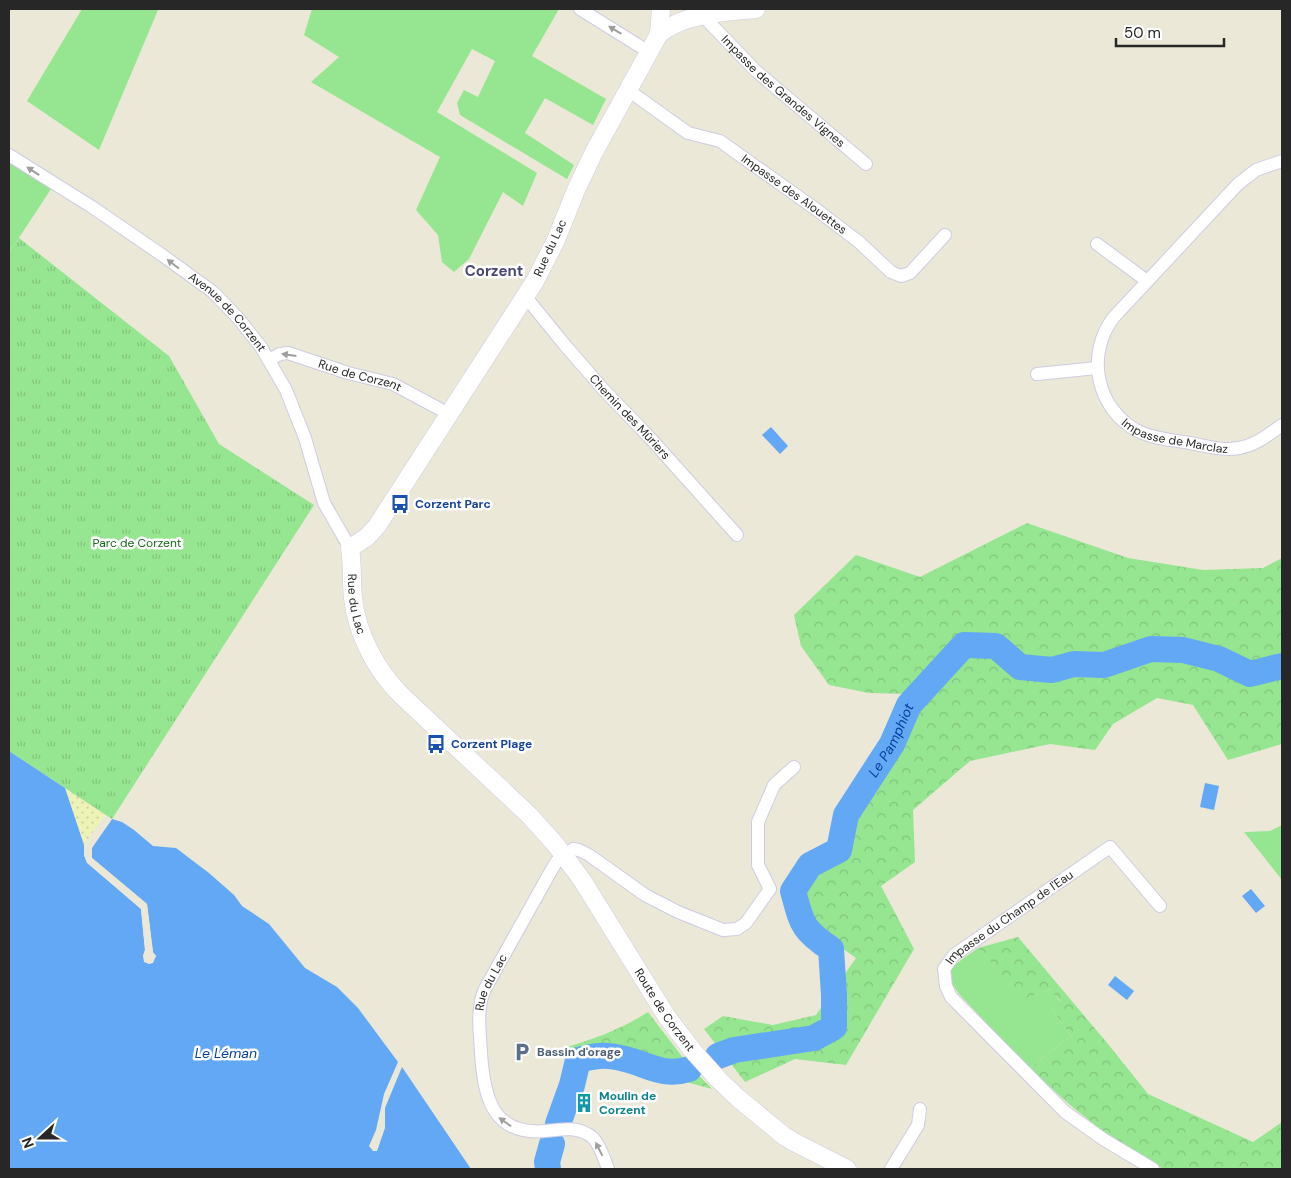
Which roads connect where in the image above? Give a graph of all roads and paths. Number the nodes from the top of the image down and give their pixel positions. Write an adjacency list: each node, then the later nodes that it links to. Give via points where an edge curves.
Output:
1 (580, 9): 6 (street, one-way to 1)
2 (662, 9): 5 (street, Rue du Lac)
3 (756, 9): 4 (street)
4 (703, 16): 5 (street, via 671,26); 10 (street, Impasse des Grandes Vignes, via 756,71)
5 (659, 34): 6 (street, Rue du Lac)
6 (649, 52): 7 (street, Rue du Lac)
7 (628, 90): 11 (street, Impasse des Alouettes, via 688,133 720,141 859,242 891,272 900,276 910,273); 14 (street, Rue du Lac, via 591,158 535,282)
8 (9, 155): 15 (street, Avenue de Corzent, one-way to 8, via 246,326 213,292 92,207)
9 (1282, 161): 13 (street, Impasse de Marclaz, via 1256,170 1238,184)
10 (866, 164)
11 (945, 234)
12 (1097, 244): 13 (street)
13 (1147, 281): 16 (street, Impasse de Marclaz, via 1107,327 1097,354)
14 (525, 296): 18 (street, Rue du Lac); 20 (street, Chemin des Mûriers, via 603,389)
15 (270, 360): 18 (street, Rue de Corzent, one-way to 15, via 397,386 288,353); 21 (street, Avenue de Corzent, via 298,420 324,503)
16 (1097, 368): 17 (street); 19 (street, Impasse de Marclaz, via 1102,389 1112,408 1125,422 1149,434 1223,450 1257,444)
17 (1037, 374)
18 (449, 414): 21 (street, Rue du Lac, via 372,532)
19 (1282, 425)
20 (737, 535)
21 (350, 548): 23 (street, Rue du Lac, via 355,608 369,648 383,675 529,815)
22 (794, 767): 23 (street, via 774,785 758,822 758,865 770,889 750,918 736,929 723,930 678,912 645,895 579,850 571,850)
23 (564, 855): 26 (street, Route de Corzent, via 684,1040 738,1098); 27 (street, Rue du Lac, one-way to 23, via 593,1138 559,1128 522,1130 508,1125 495,1113 484,1074 480,1002 485,988 552,869)
24 (1160, 906): 31 (street, Impasse du Champ de l'Eau, via 1110,847 954,955 944,969 951,997 1065,1112)
25 (920, 1109): 30 (street, via 918,1125)
26 (794, 1142): 28 (street, Route de Corzent); 29 (street, Route de Corzent)
27 (608, 1169)
28 (831, 1169)
29 (848, 1169)
30 (891, 1169)
31 (1153, 1169)

